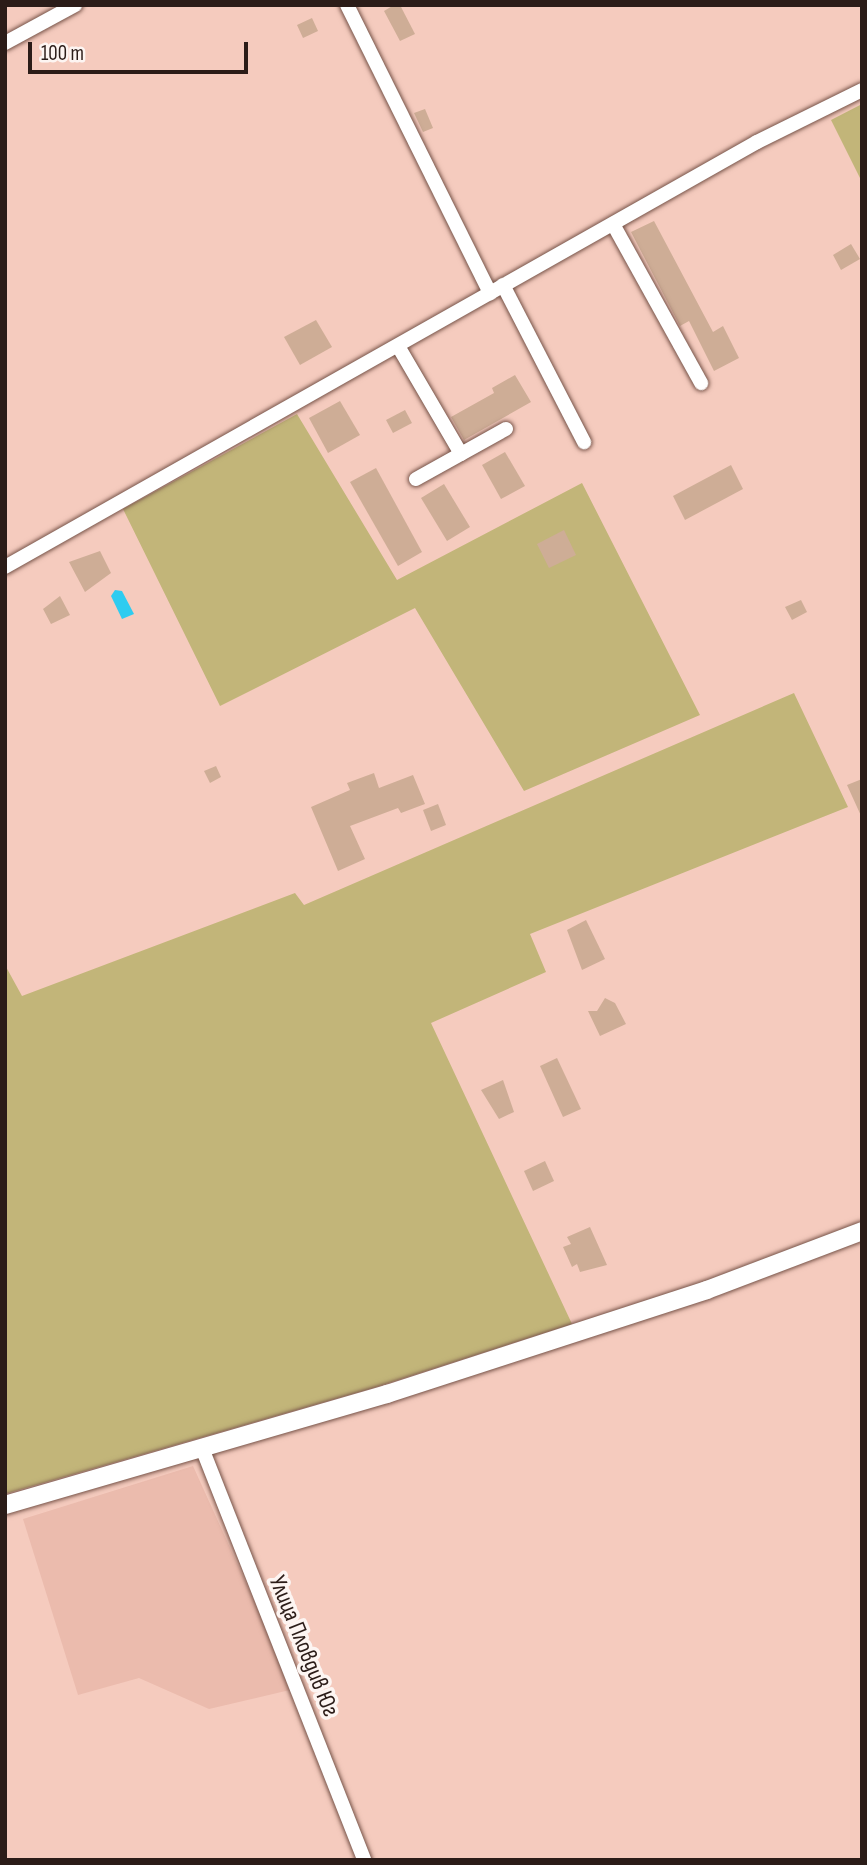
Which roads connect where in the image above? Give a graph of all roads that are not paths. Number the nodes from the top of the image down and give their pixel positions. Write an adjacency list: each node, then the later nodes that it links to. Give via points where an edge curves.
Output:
1 (75, 5): 3 (street)
2 (347, 5): 6 (street)
3 (5, 43)
4 (862, 90): 5 (street, via 757,142)
5 (613, 224): 6 (street); 8 (street)
6 (496, 289): 7 (street); 10 (street)
7 (398, 346): 11 (street); 13 (street)
8 (701, 383)
9 (506, 429): 11 (street)
10 (584, 442)
11 (461, 454): 12 (street)
12 (416, 479)
13 (5, 567)
14 (862, 1231): 15 (street, via 707,1290)
15 (202, 1448): 16 (street); 17 (street, Улица Пловдив Юг)
16 (5, 1505)
17 (364, 1860)

